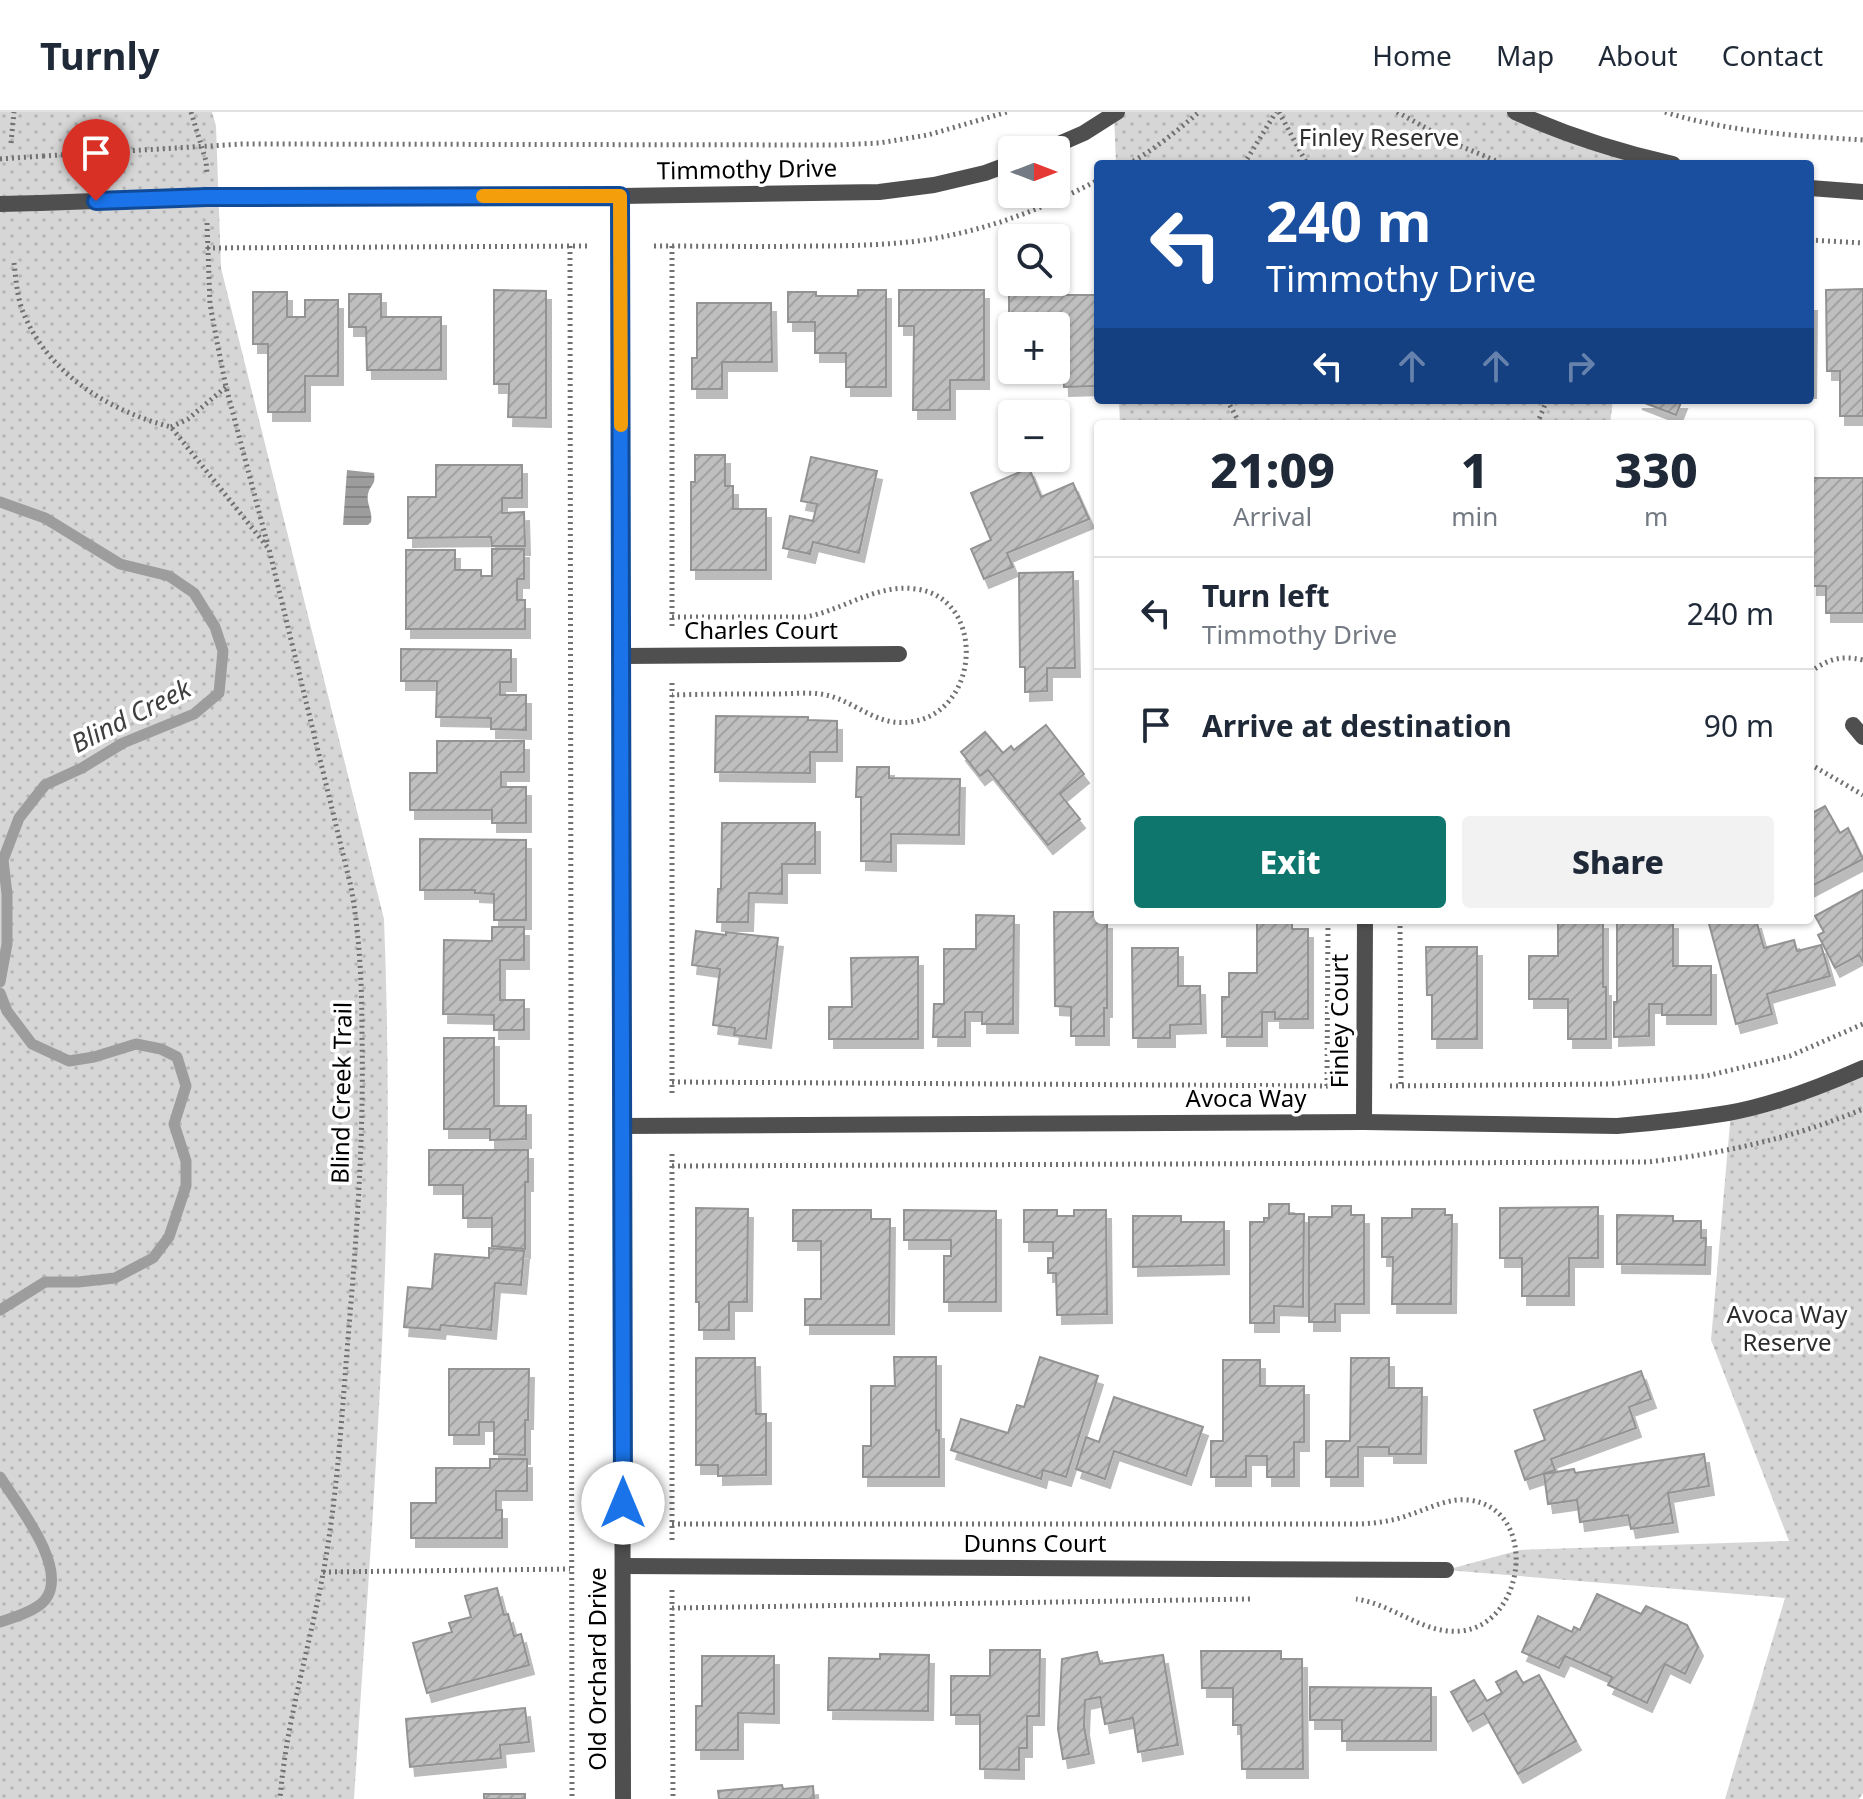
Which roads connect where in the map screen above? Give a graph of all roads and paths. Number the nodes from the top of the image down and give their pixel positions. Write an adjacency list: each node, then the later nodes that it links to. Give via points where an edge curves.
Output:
1 (14, 112): 12 (path)
2 (191, 112): 13 (path)
3 (1007, 112): 13 (path, via 928,135 851,145)
4 (1117, 112): 10 (street)
5 (1199, 112): 15 (path)
6 (1278, 112): 16 (path); 17 (path)
7 (1397, 112): 18 (path)
8 (1515, 112): 19 (street)
9 (1665, 112): 11 (path, via 1776,133)
10 (1070, 139)
11 (1863, 140)
12 (11, 143)
13 (202, 147): 14 (path, bridge); 21 (path)
14 (0, 159)
15 (1135, 160)
16 (1247, 160)
17 (1305, 160)
18 (1494, 160)
19 (1656, 160)
20 (998, 168): 25 (street, Timmothy Drive, via 879,192)
21 (207, 171)
22 (1094, 182): 33 (path, via 1025,214 919,241)
23 (1814, 188): 24 (street)
24 (1863, 192)
25 (620, 196): 26 (street, Timmothy Drive, bridge, via 207,197); 41 (street, Old Orchard Drive)
26 (0, 204)
27 (207, 231): 34 (path)
28 (1814, 240): 29 (path)
29 (1863, 243)
30 (570, 246): 31 (path); 34 (path); 65 (path)
31 (588, 246)
32 (654, 246): 33 (path)
33 (672, 246): 39 (path)
34 (207, 248): 36 (path, via 210,304)
35 (14, 263): 37 (path, via 23,311 63,372 129,413)
36 (226, 387): 37 (path); 38 (path)
37 (171, 427): 38 (path, Blind Creek Trail)
38 (269, 549): 67 (path, Blind Creek Trail, via 351,887 361,963 356,1242 338,1463)
39 (672, 632)
40 (899, 654): 41 (street, Charles Court)
41 (622, 656): 60 (street, Old Orchard Drive)
42 (1863, 660): 43 (path, via 1828,660)
43 (1814, 669)
44 (672, 676): 52 (path)
45 (1814, 766): 46 (path)
46 (1863, 795)
47 (1328, 924): 53 (path)
48 (1365, 924): 59 (street, Finley Court)
49 (1400, 924): 56 (path)
50 (1863, 1024): 56 (path, via 1790,1056 1706,1076 1610,1084)
51 (1863, 1068): 59 (street, Avoca Way, via 1731,1112 1652,1123)
52 (672, 1082): 53 (path); 57 (path)
53 (1327, 1086): 54 (path)
54 (1339, 1086)
55 (1389, 1086): 56 (path)
56 (1401, 1086)
57 (672, 1093)
58 (1863, 1109): 62 (path, via 1769,1142 1647,1162)
59 (1364, 1122): 60 (street, Avoca Way)
60 (621, 1126): 64 (street, Old Orchard Drive)
61 (672, 1154): 62 (path)
62 (672, 1166): 63 (path)
63 (672, 1540)
64 (623, 1566): 66 (street, Dunns Court); 71 (street, Old Orchard Drive)
65 (570, 1569): 67 (path); 70 (path)
66 (1446, 1570)
67 (323, 1572): 69 (path, Blind Creek Trail)
68 (672, 1589): 72 (path)
69 (280, 1799)
70 (572, 1799)
71 (623, 1799)
72 (673, 1799)

